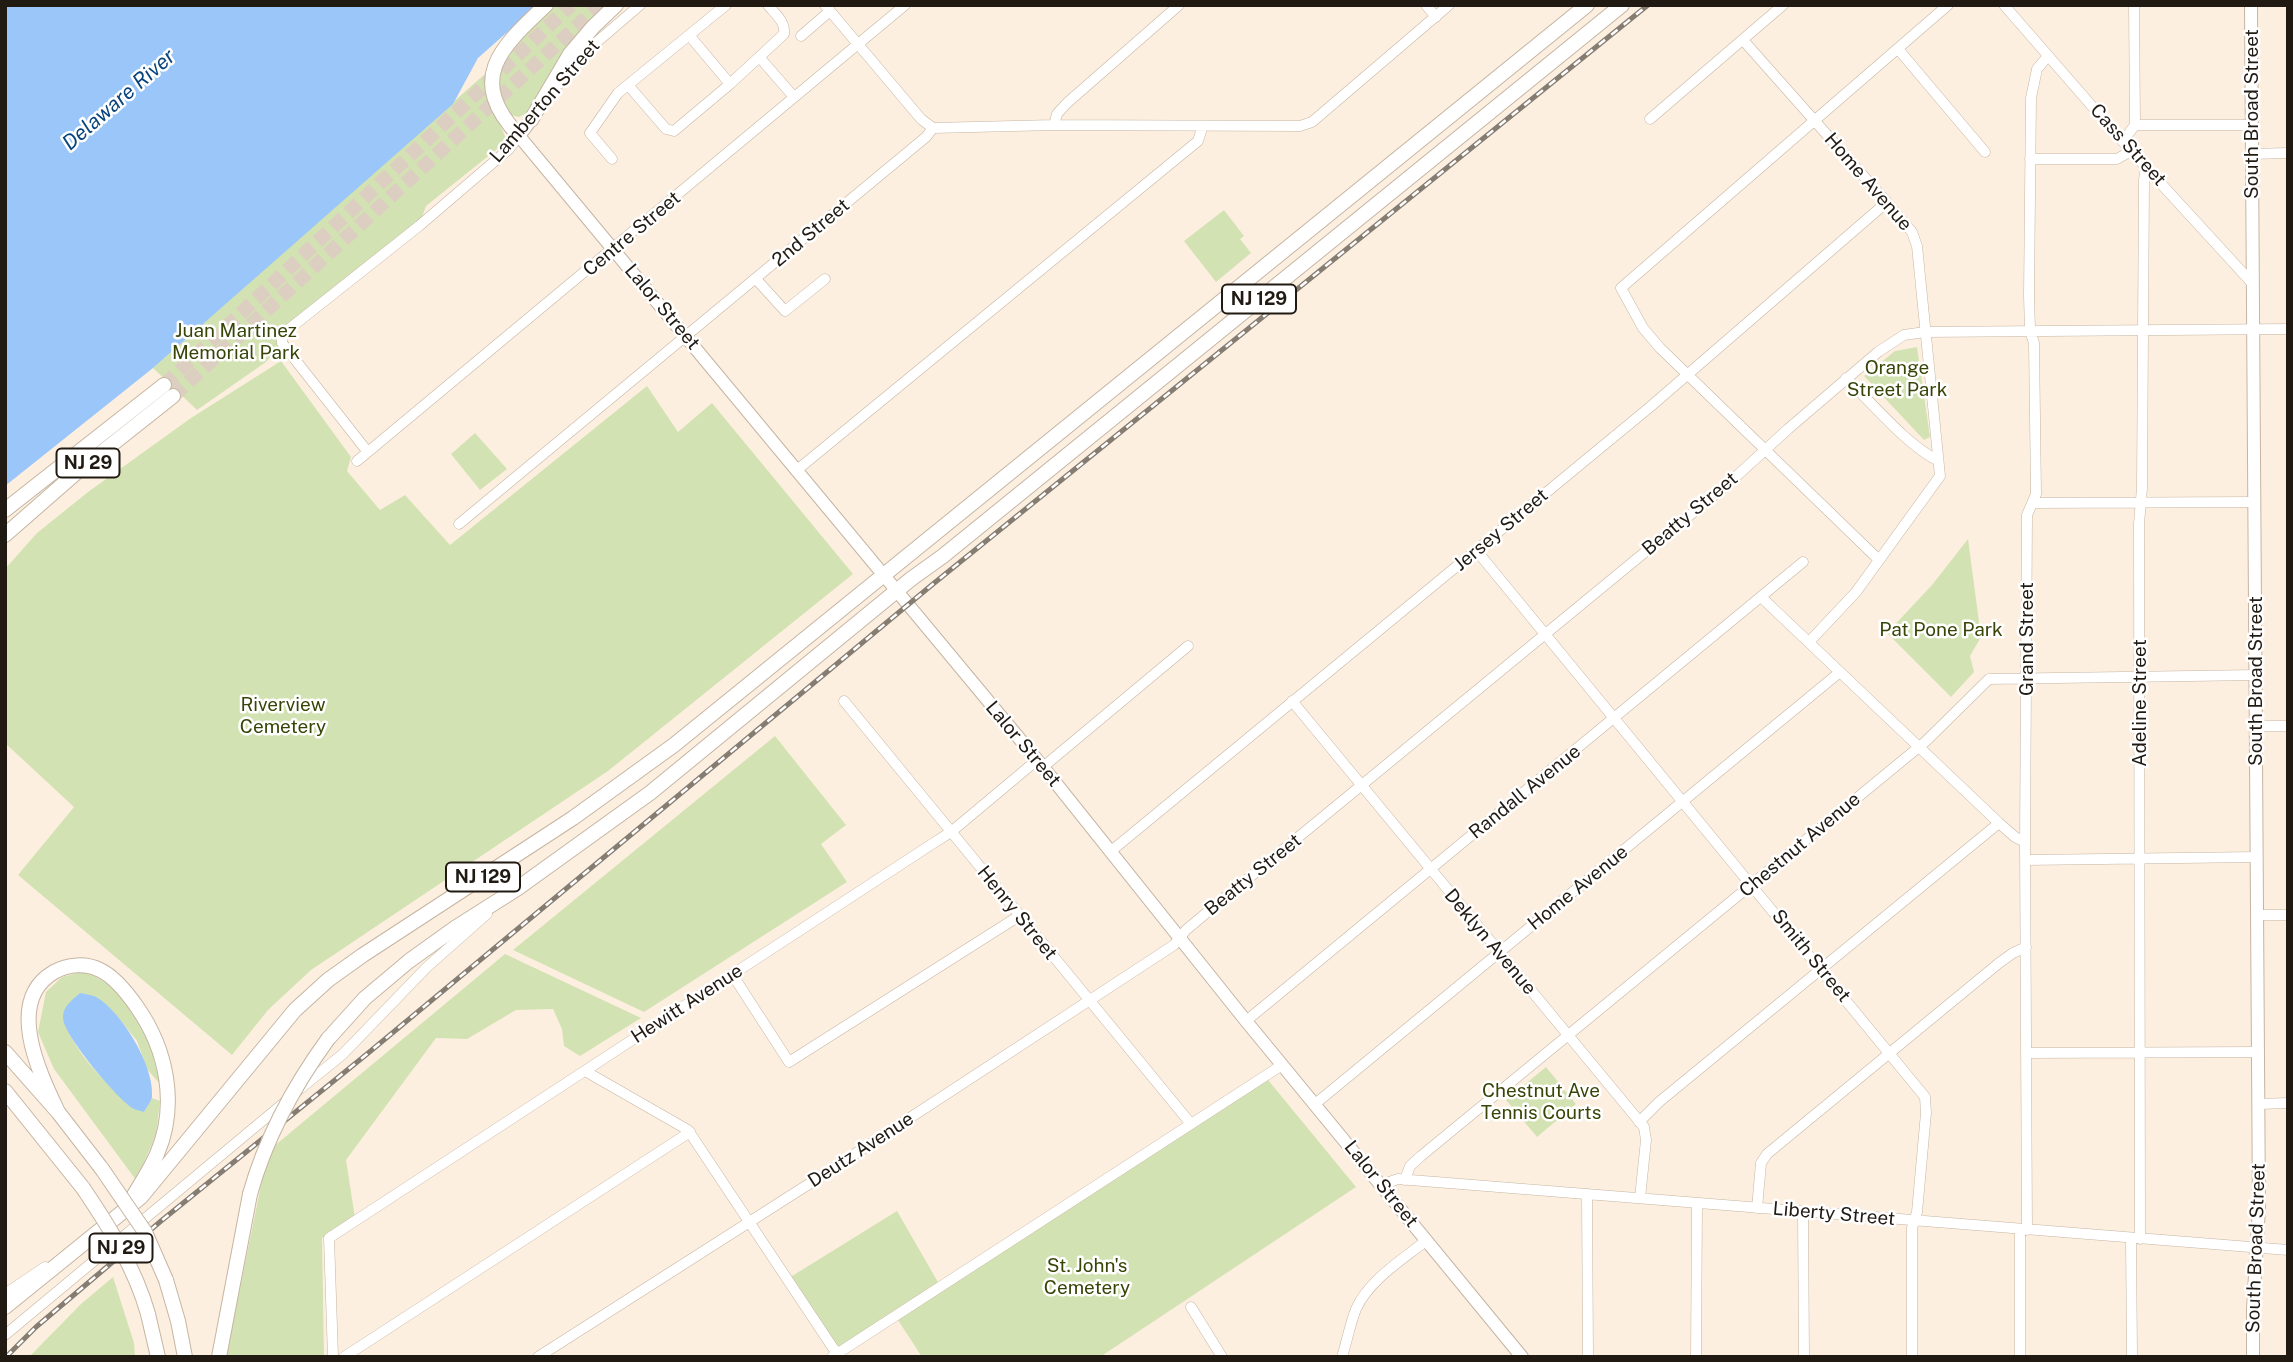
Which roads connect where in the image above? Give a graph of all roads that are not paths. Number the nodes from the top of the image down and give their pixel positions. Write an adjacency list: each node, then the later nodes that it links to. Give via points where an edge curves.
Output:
1 (546, 5): 37 (highway, via 505,45 495,68 492,83 497,107)
2 (616, 5): 30 (highway, via 570,54)
3 (640, 5): 30 (street, Lamberton Street, via 574,65)
4 (768, 5): 25 (street, via 785,28)
5 (905, 5): 22 (street, Centre Street)
6 (1179, 5): 32 (street, via 1067,103)
7 (1426, 5): 18 (street)
8 (1449, 5): 18 (street)
9 (1587, 5): 73 (highway, NJ 129)
10 (1622, 5): 74 (highway, NJ 129)
11 (1783, 5): 21 (street)
12 (1948, 5): 23 (street)
13 (2004, 5): 24 (street, Cass Street)
14 (2134, 5): 33 (street)
15 (2251, 5): 34 (main road, South Broad Street)
16 (721, 7): 19 (street)
17 (827, 8): 20 (street); 22 (street)
18 (1436, 17): 36 (street, via 1307,125)
19 (689, 35): 26 (street); 27 (street)
20 (801, 36)
21 (1743, 40): 29 (street); 31 (street, Home Avenue)
22 (858, 44): 28 (street, Centre Street); 35 (street)
23 (1898, 48): 31 (street); 40 (street)
24 (2049, 56): 38 (street, Cass Street); 44 (street, Grand Street, via 2034,79)
25 (760, 58): 26 (street); 28 (street)
26 (730, 84): 27 (street, via 674,131 666,129)
27 (628, 85): 43 (street, via 590,133)
28 (793, 97): 47 (street, Centre Street)
29 (1650, 119)
30 (531, 120): 37 (main road, Lamberton Street)
31 (1814, 121): 46 (street, Home Avenue); 57 (street, via 1621,288 1648,335)
32 (1054, 125): 35 (street); 36 (street)
33 (2134, 125): 34 (street); 38 (street)
34 (2252, 125): 42 (main road, South Broad Street)
35 (933, 128): 48 (street, 2nd Street)
36 (1202, 128): 63 (street, via 1198,141)
37 (519, 136): 47 (main road, Lalor Street); 60 (street, Lamberton Street, via 419,226 282,337 282,343)
38 (2123, 141): 39 (street, Cass Street)
39 (2131, 151): 44 (street, via 2117,159); 45 (street, Cass Street)
40 (1985, 152)
41 (2288, 153): 42 (street)
42 (2252, 154): 50 (main road, South Broad Street)
43 (612, 159)
44 (2031, 159): 54 (street, Grand Street)
45 (2146, 167): 50 (street, Cass Street); 53 (street, Adeline Street)
46 (1887, 202): 55 (street, Home Avenue, via 1915,238); 57 (street, Jersey Street)
47 (613, 249): 56 (main road, Lalor Street); 60 (street, Centre Street)
48 (756, 279): 49 (street, via 785,311); 56 (street, 2nd Street)
49 (825, 279)
50 (2253, 284): 51 (main road, South Broad Street)
51 (2255, 329): 52 (street, Beatty Street); 53 (street, Beatty Street); 64 (main road, South Broad Street)
52 (2288, 329)
53 (2142, 330): 54 (street, Beatty Street); 66 (street, Adeline Street)
54 (2030, 331): 55 (street, Beatty Street); 65 (street, Grand Street, via 2034,343)
55 (1925, 332): 58 (street, Beatty Street, via 1896,339); 61 (street, Home Avenue)
56 (687, 336): 63 (main road, Lalor Street); 68 (street, 2nd Street)
57 (1686, 375): 59 (street); 70 (street, Jersey Street)
58 (1846, 378): 59 (street, Beatty Street); 61 (street)
59 (1764, 450): 71 (street); 76 (street, Beatty Street)
60 (367, 451): 62 (street, Centre Street)
61 (1937, 460): 71 (street, Home Avenue, via 1938,481)
62 (357, 461)
63 (797, 470): 73 (main road, Lalor Street)
64 (2254, 502): 66 (street); 80 (main road, South Broad Street)
65 (2034, 503): 66 (street); 82 (street, Grand Street, via 2027,515)
66 (2141, 503): 81 (street, Adeline Street)
67 (5, 510): 69 (highway, NJ 29, via 169,391)
68 (459, 524)
69 (5, 534)
70 (1476, 550): 76 (street, Smith Street); 84 (street, Jersey Street)
71 (1879, 560): 77 (street, Home Avenue)
72 (1803, 562): 75 (street, Randall Avenue)
73 (882, 576): 74 (main road, Lalor Street); 135 (highway, NJ 129, via 613,790 328,980 276,1031 153,1185)
74 (897, 593): 89 (main road, Lalor Street); 101 (highway, NJ 129, via 650,793)
75 (1761, 597): 77 (street); 85 (street, Randall Avenue)
76 (1545, 635): 85 (street, Smith Street); 90 (street, Beatty Street)
77 (1809, 642): 79 (street)
78 (1188, 646): 89 (street, Hewitt Avenue)
79 (1840, 673): 88 (street); 91 (street, Home Avenue)
80 (2257, 675): 81 (street, Chestnut Avenue); 86 (main road, South Broad Street)
81 (2140, 676): 82 (street, Chestnut Avenue); 97 (street, Adeline Street)
82 (2027, 677): 88 (street, Chestnut Avenue, via 1989,678); 94 (street, Grand Street)
83 (844, 701): 93 (street, Henry Street)
84 (1292, 701): 90 (street, Deklyn Avenue); 95 (street, Jersey Street)
85 (1615, 718): 91 (street, Smith Street); 99 (street, Randall Avenue)
86 (2256, 726): 87 (street); 96 (main road, South Broad Street)
87 (2288, 726)
88 (1919, 747): 92 (street); 100 (street, Chestnut Avenue)
89 (1040, 763): 93 (street, Hewitt Avenue); 95 (main road, Lalor Street)
90 (1362, 786): 99 (street, Deklyn Avenue); 105 (street, Beatty Street)
91 (1683, 802): 100 (street, Smith Street); 107 (street, Home Avenue)
92 (1999, 823): 94 (street); 108 (street)
93 (951, 832): 104 (street, Henry Street); 109 (street, Hewitt Avenue)
94 (2025, 842): 98 (street, Grand Street)
95 (1110, 852): 105 (main road, Lalor Street)
96 (2257, 857): 97 (street); 102 (main road, South Broad Street)
97 (2140, 858): 98 (street); 117 (street, Adeline Street)
98 (2026, 860): 106 (street, Grand Street)
99 (1430, 869): 107 (street, Deklyn Avenue); 111 (street, Randall Avenue)
100 (1752, 885): 108 (street, Smith Street); 112 (street, Chestnut Avenue)
101 (518, 888): 147 (street, NJ 129, via 427,967 342,1054); 151 (highway, bridge, via 409,961 365,998 307,1067 281,1112 250,1194)
102 (2258, 915): 103 (street); 114 (main road, South Broad Street)
103 (2288, 915)
104 (1019, 916): 109 (street, via 789,1062); 110 (street, Henry Street)
105 (1180, 937): 110 (street, Deutz Avenue); 111 (main road, Lalor Street)
106 (2026, 947): 115 (street, via 1999,963); 116 (street, Grand Street)
107 (1499, 953): 112 (street, Deklyn Avenue); 122 (street, Home Avenue)
108 (1821, 969): 115 (street, Smith Street); 125 (street)
109 (732, 974): 119 (street, Hewitt Avenue)
110 (1089, 1000): 126 (street, Henry Street); 136 (street, Deutz Avenue)
111 (1246, 1021): 118 (main road, Lalor Street)
112 (1568, 1037): 125 (street, Deklyn Avenue); 128 (street, Chestnut Avenue, via 1421,1156 1410,1166)
113 (5, 1052): 124 (highway, NJ 29)
114 (2258, 1052): 117 (street); 123 (main road, South Broad Street)
115 (1890, 1053): 133 (street, via 1762,1159); 137 (street, Smith Street, via 1926,1103)
116 (2027, 1053): 117 (street); 139 (street, Grand Street)
117 (2140, 1053): 140 (street, Adeline Street)
118 (1282, 1065): 122 (main road, Lalor Street); 126 (street)
119 (584, 1071): 127 (street); 152 (street, Hewitt Avenue, via 329,1238)
120 (5, 1091): 149 (highway, NJ 29, bridge, via 83,1188 125,1257 148,1314)
121 (2288, 1103): 123 (street)
122 (1315, 1104): 129 (main road, Lalor Street)
123 (2259, 1104): 142 (main road, South Broad Street)
124 (58, 1112): 135 (highway, via 33,1052 30,1009 38,988 56,970 73,965 91,967 122,988 142,1014 158,1043 167,1078 162,1141 134,1197); 150 (highway, NJ 29, bridge, via 145,1232 166,1280)
125 (1639, 1122): 131 (street, via 1646,1131)
126 (1191, 1124): 148 (street)
127 (690, 1132): 136 (street); 153 (street)
128 (1405, 1180): 129 (street, Liberty Street); 130 (street, Liberty Street)
129 (1381, 1185): 141 (main road, Lalor Street)
130 (1587, 1194): 131 (street, Liberty Street); 158 (street)
131 (1640, 1198): 132 (street, Liberty Street)
132 (1697, 1203): 133 (street, Liberty Street); 159 (street)
133 (1758, 1208): 134 (street, Liberty Street)
134 (1803, 1212): 137 (street, Liberty Street); 160 (street)
135 (120, 1214): 138 (highway, NJ 129)
136 (749, 1221): 148 (street); 154 (street, Deutz Avenue)
137 (1913, 1221): 139 (street, Liberty Street); 161 (street, Smith Street)
138 (100, 1229): 144 (street, NJ 129); 145 (highway)
139 (2024, 1230): 140 (street, Liberty Street); 162 (street, Grand Street)
140 (2136, 1239): 142 (street, Liberty Street); 163 (street, Adeline Street)
141 (1427, 1241): 156 (street, via 1364,1295); 157 (main road, Lalor Street)
142 (2257, 1248): 143 (street, Liberty Street); 164 (main road, South Broad Street)
143 (2288, 1250)
144 (5, 1294)
145 (5, 1307)
146 (1191, 1307): 155 (street)
147 (5, 1335)
148 (835, 1355)
149 (158, 1357)
150 (185, 1357)
151 (219, 1357)
152 (333, 1357)
153 (344, 1357)
154 (538, 1357)
155 (1222, 1357)
156 (1342, 1357)
157 (1522, 1357)
158 (1588, 1357)
159 (1696, 1357)
160 (1804, 1357)
161 (1912, 1357)
162 (2020, 1357)
163 (2132, 1357)
164 (2253, 1357)

